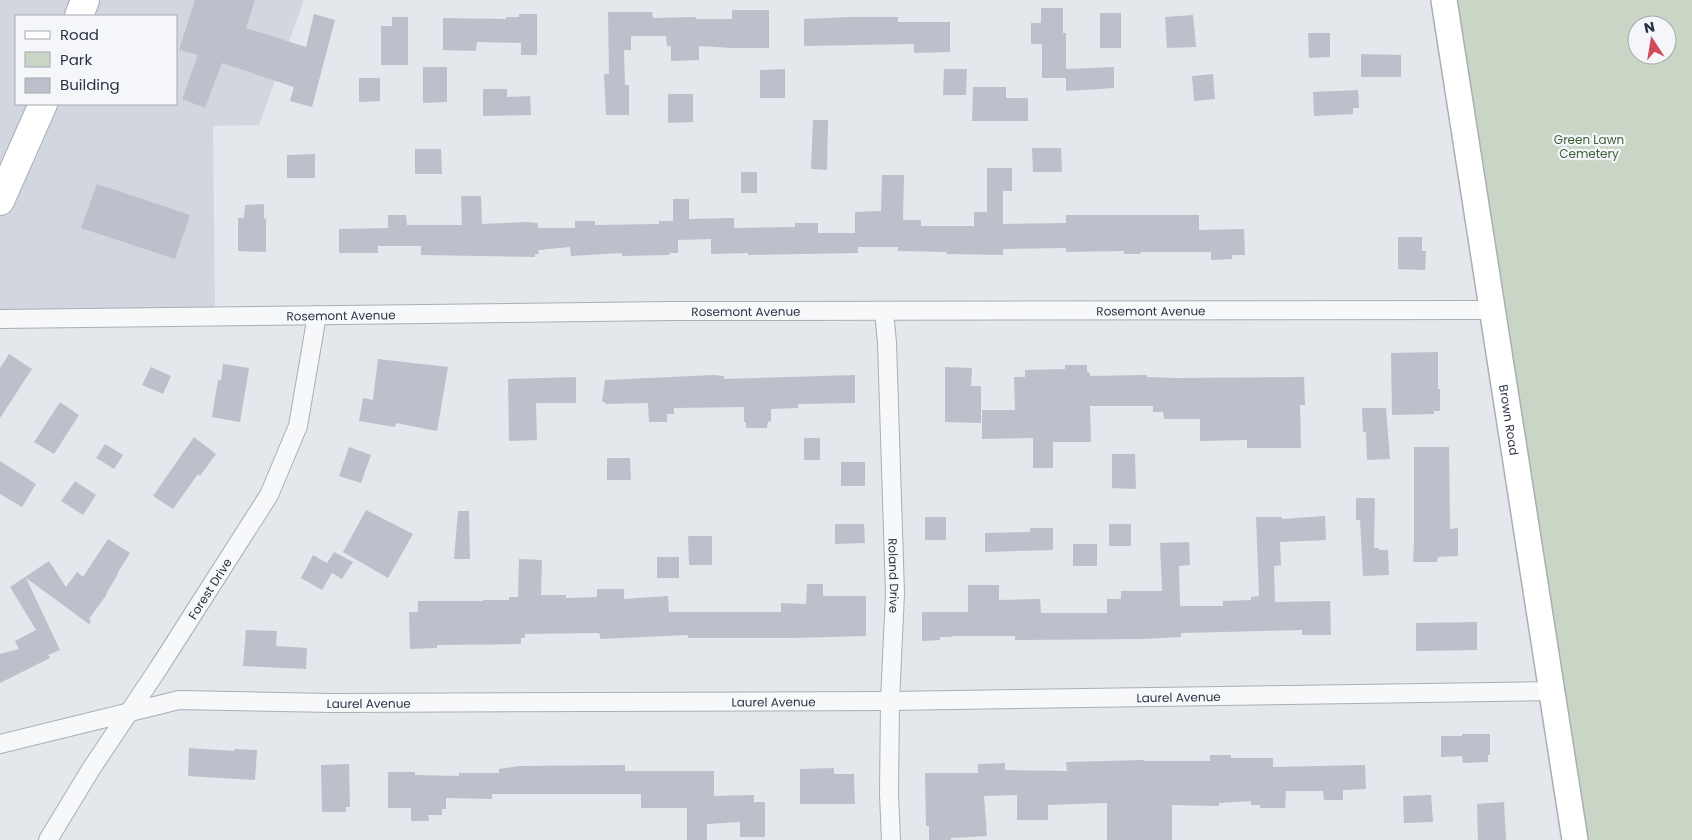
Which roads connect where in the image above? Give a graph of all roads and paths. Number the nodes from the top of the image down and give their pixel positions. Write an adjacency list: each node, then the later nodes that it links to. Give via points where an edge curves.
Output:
1 (85, 0): 3 (main road)
2 (1444, 0): 6 (main road, Brown Road)
3 (79, 15)
4 (44, 105): 5 (main road)
5 (0, 201)
6 (1492, 310): 7 (street, Rosemont Avenue); 10 (main road, Brown Road)
7 (884, 311): 8 (street, Rosemont Avenue); 11 (street, Roland Drive, via 888,343 895,593)
8 (317, 315): 9 (street, Rosemont Avenue); 12 (street, Forest Drive, via 298,426 270,495)
9 (0, 319)
10 (1551, 691): 11 (street, Laurel Avenue); 16 (main road, Brown Road)
11 (890, 701): 12 (street, Laurel Avenue, via 332,703 179,700); 15 (street, Roland Drive)
12 (129, 712): 13 (street, Laurel Avenue); 14 (street, Forest Drive)
13 (0, 744)
14 (48, 840)
15 (891, 840)
16 (1575, 840)

